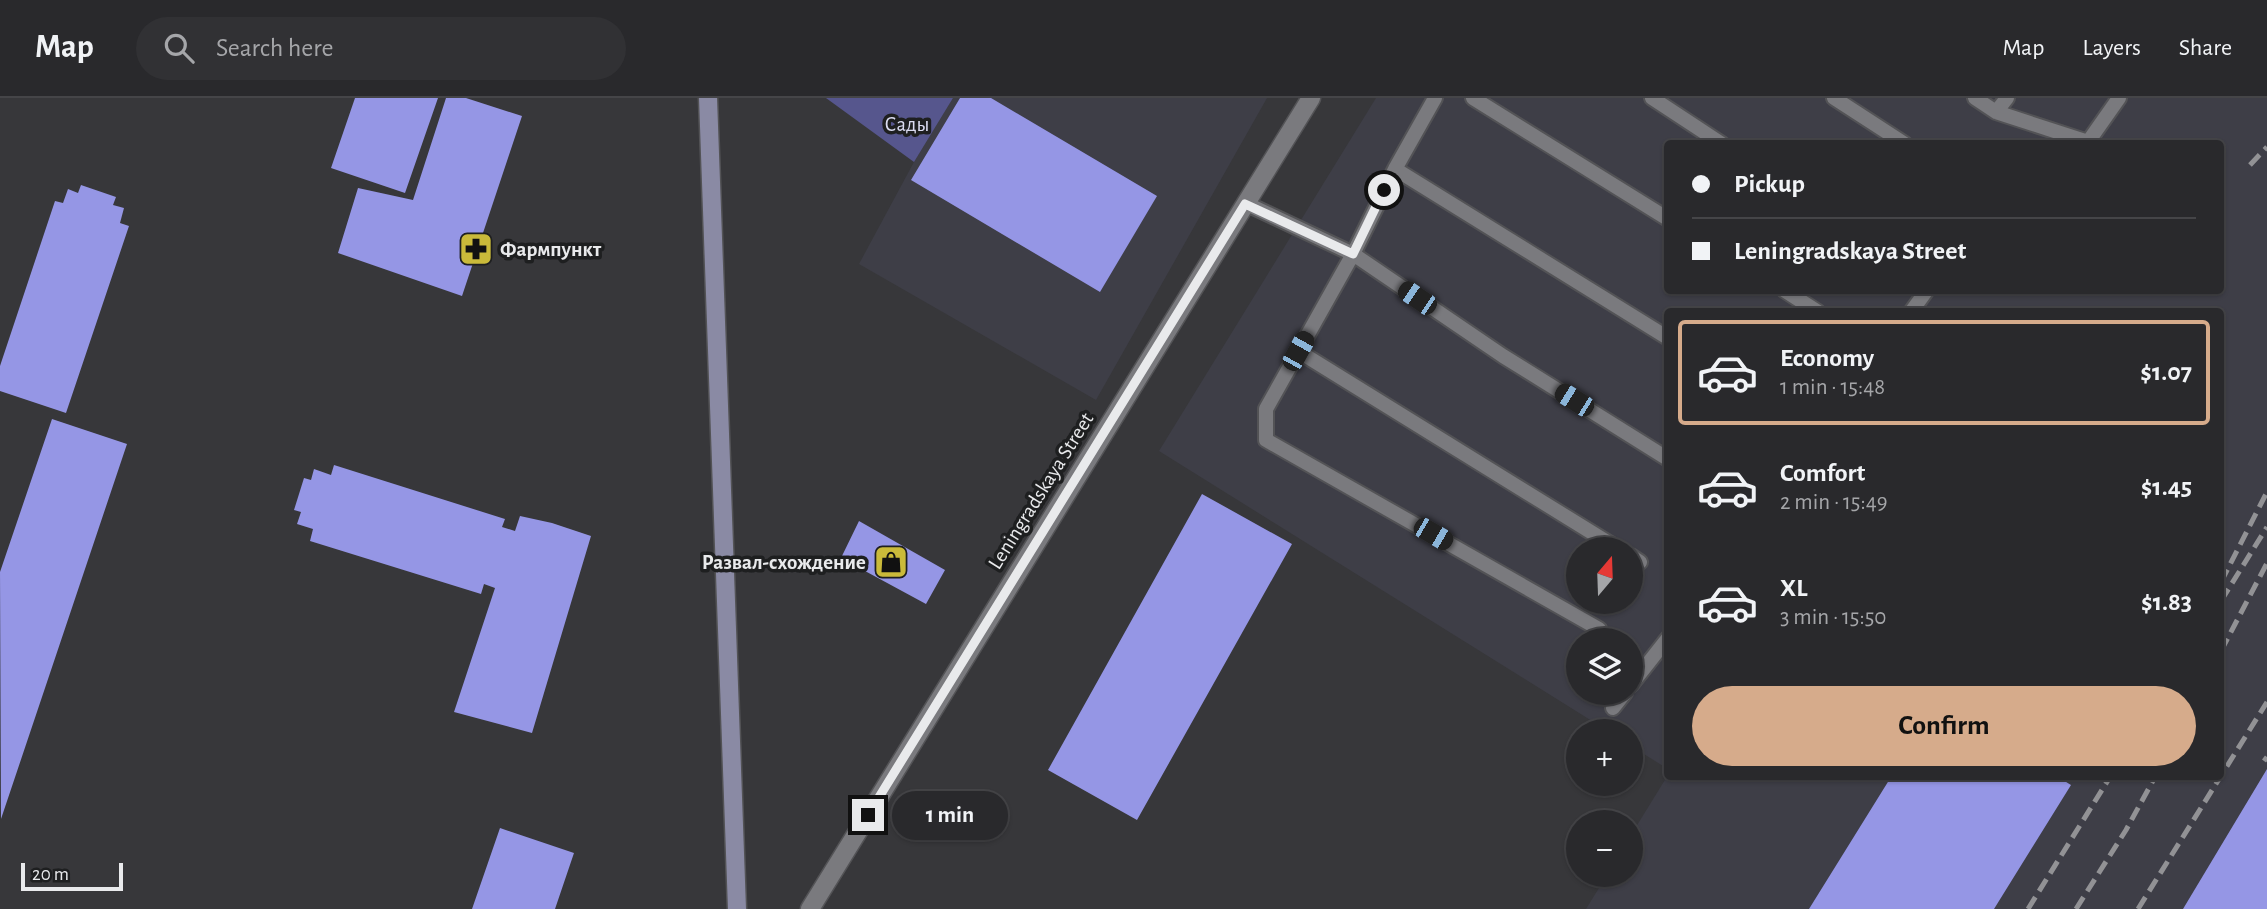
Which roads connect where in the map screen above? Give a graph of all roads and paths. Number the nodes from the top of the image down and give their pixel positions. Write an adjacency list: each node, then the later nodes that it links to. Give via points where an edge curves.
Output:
1 (708, 98): 31 (street)
2 (1311, 98): 17 (street, Leningradskaya Street)
3 (1435, 98): 16 (lane)
4 (1473, 98): 18 (lane)
5 (1652, 98): 12 (lane)
6 (1834, 98): 13 (lane)
7 (1975, 98): 10 (lane)
8 (2007, 98): 10 (lane)
9 (2119, 98): 15 (lane)
10 (1996, 112): 11 (lane)
11 (2053, 138): 14 (lane)
12 (1716, 140)
13 (1899, 140)
14 (2070, 140)
15 (2089, 140)
16 (1395, 169): 19 (lane); 22 (lane)
17 (1245, 204): 19 (lane); 32 (street, Leningradskaya Street)
18 (1664, 217)
19 (1353, 254): 23 (lane); 24 (lane, via 1503,356)
20 (1790, 294): 21 (lane)
21 (1812, 308)
22 (1664, 336)
23 (1298, 351): 25 (lane); 26 (lane, via 1266,409 1266,440)
24 (1664, 457)
25 (1599, 537)
26 (1597, 628)
27 (1664, 643): 28 (lane)
28 (1643, 670)
29 (1615, 705): 30 (lane)
30 (1613, 708)
31 (737, 909)
32 (810, 909)

